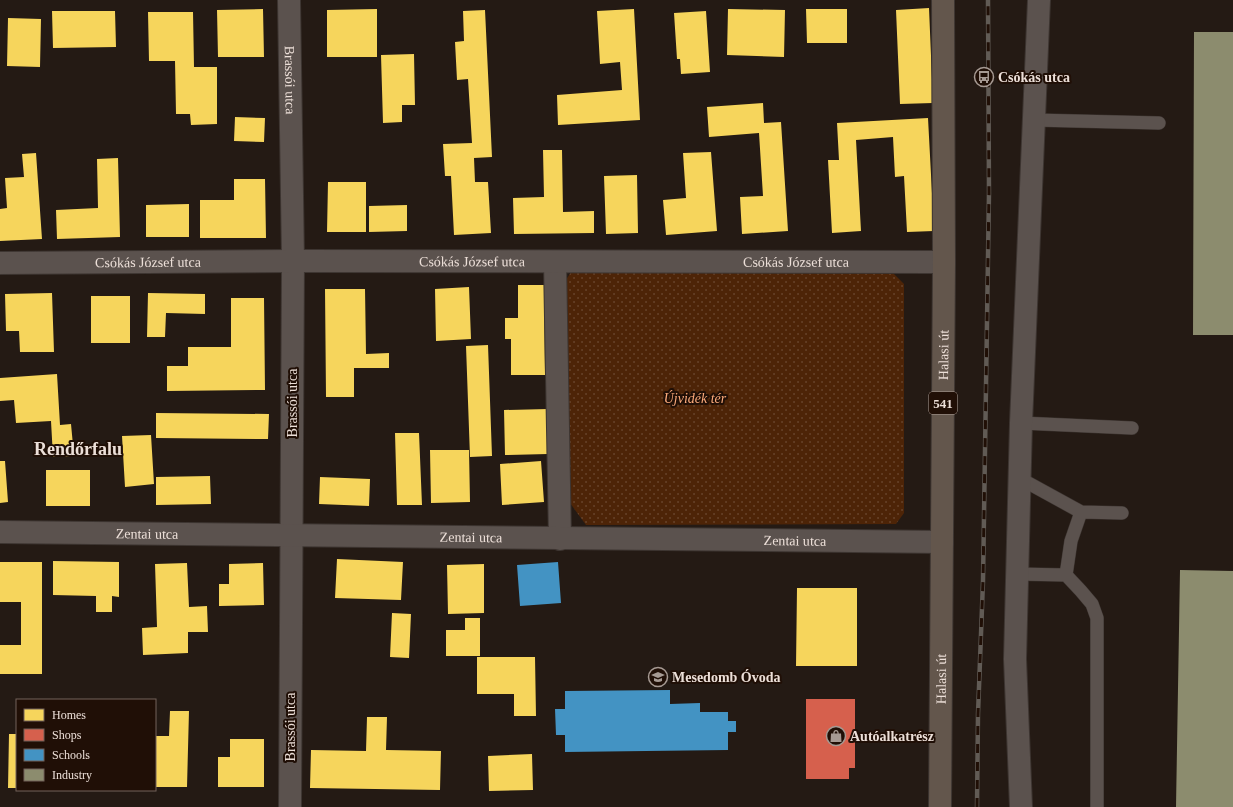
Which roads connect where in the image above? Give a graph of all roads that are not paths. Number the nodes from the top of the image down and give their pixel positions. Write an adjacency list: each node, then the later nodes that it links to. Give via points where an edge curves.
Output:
1 (289, 0): 6 (street, Brassói utca)
2 (943, 0): 8 (main road, Halasi út / 541)
3 (1039, 0): 4 (street)
4 (1034, 120): 5 (lane); 10 (street)
5 (1159, 123)
6 (293, 261): 7 (street, Csókás József utca); 9 (street, Csókás József utca); 16 (street, Brassói utca)
7 (555, 262): 8 (street, Csókás József utca); 17 (street)
8 (944, 262): 18 (main road, Halasi út / 541)
9 (0, 263)
10 (1021, 423): 11 (lane); 12 (street)
11 (1132, 428)
12 (1020, 478): 13 (lane); 19 (street)
13 (1081, 512): 14 (lane); 20 (lane, via 1071,541)
14 (1122, 513)
15 (0, 532): 16 (street, Zentai utca)
16 (292, 536): 17 (street, Zentai utca); 21 (street, Brassói utca)
17 (560, 539): 18 (street, Zentai utca)
18 (942, 542): 22 (main road, Halasi út / 541)
19 (1017, 574): 20 (lane); 23 (street, via 1015,659)
20 (1066, 574): 24 (lane, via 1092,604 1097,618)
21 (290, 807)
22 (940, 807)
23 (1021, 807)
24 (1097, 807)

